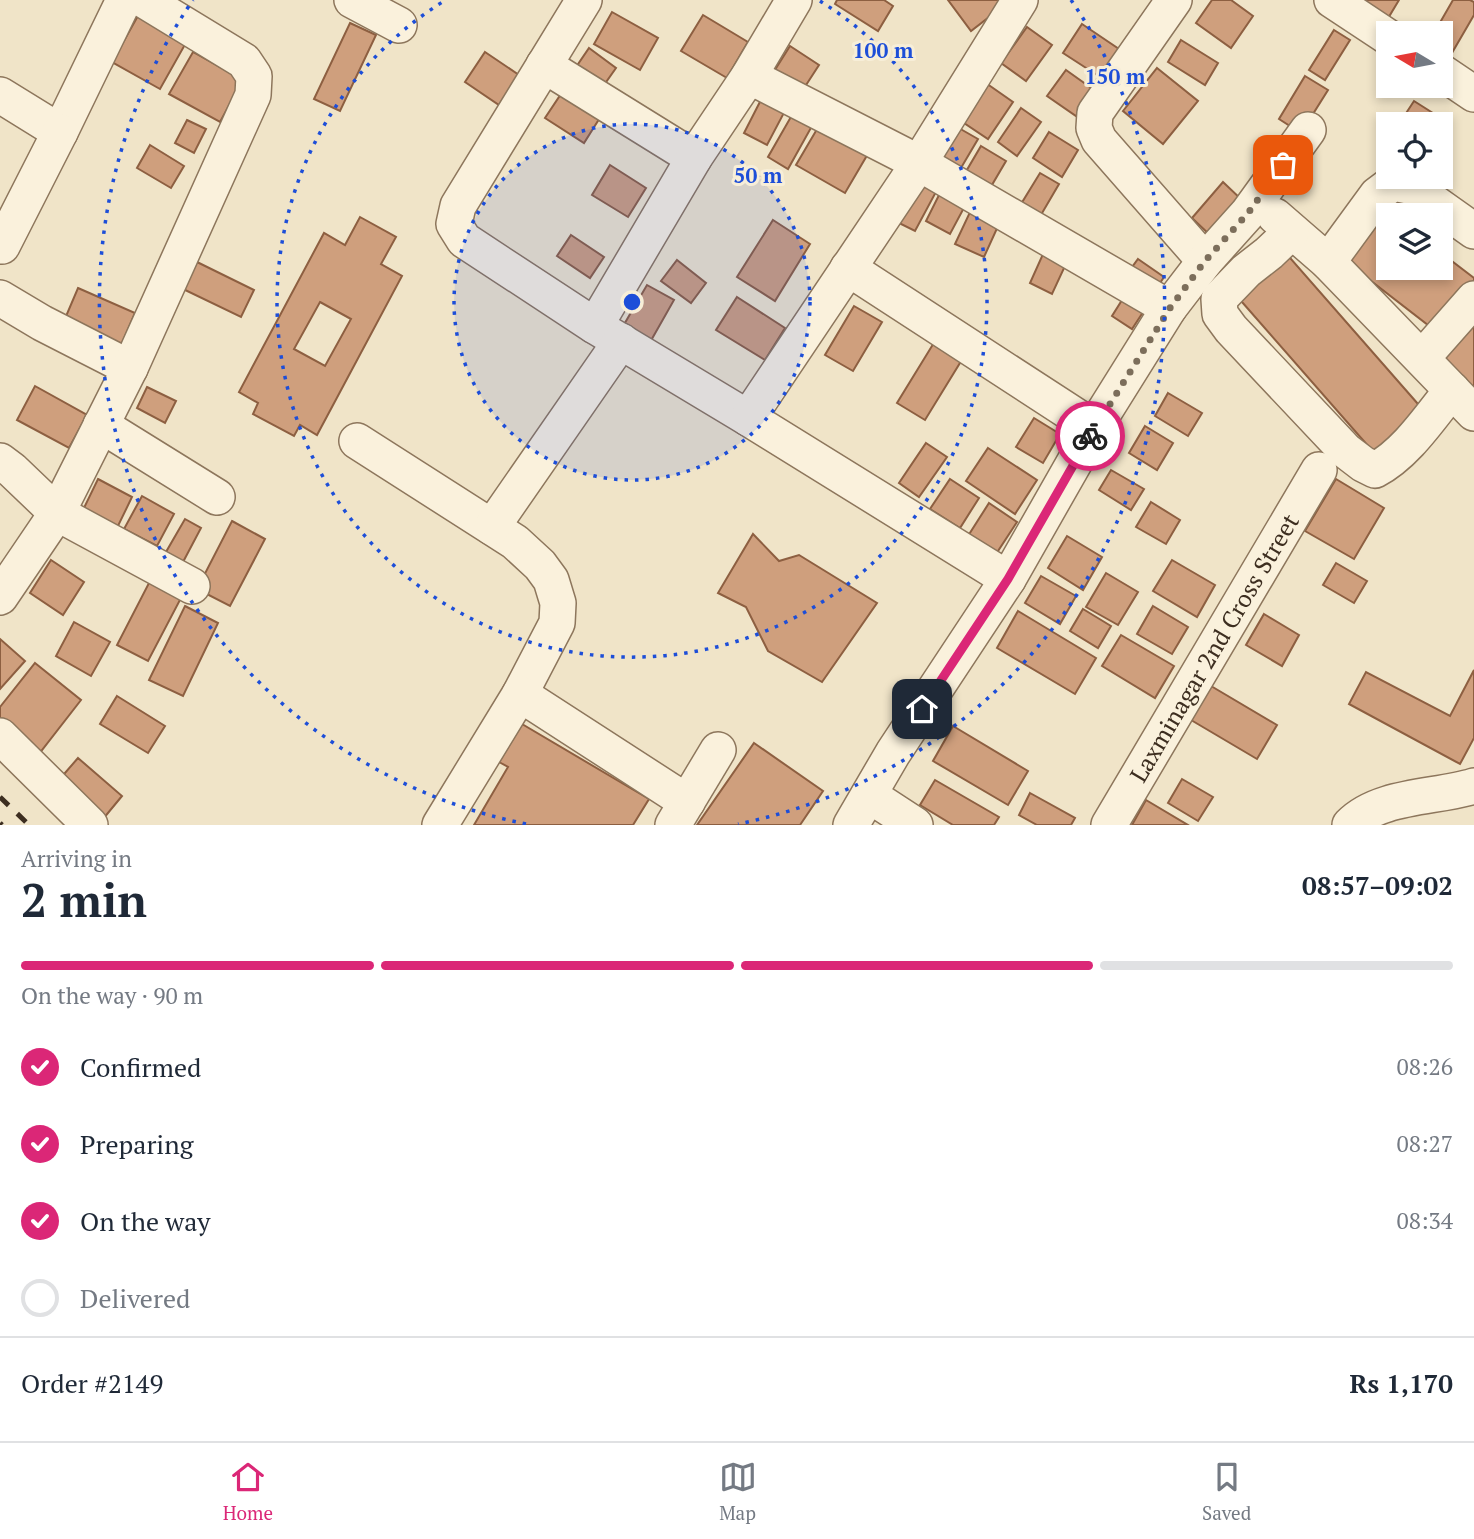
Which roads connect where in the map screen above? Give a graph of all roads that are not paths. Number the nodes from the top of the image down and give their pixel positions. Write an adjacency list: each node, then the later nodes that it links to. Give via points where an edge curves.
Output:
1 (124, 0): 17 (street)
2 (144, 0): 30 (street, via 244,61 254,76 254,86)
3 (352, 0): 9 (street)
4 (584, 0): 11 (street)
5 (793, 0): 12 (street)
6 (1020, 0): 19 (street)
7 (1174, 0): 25 (street, via 1095,113 1094,128)
8 (1332, 0): 10 (street)
9 (399, 25)
10 (1376, 29)
11 (544, 65): 18 (street); 28 (street, via 458,206 454,224 464,240)
12 (749, 76): 18 (street); 19 (street)
13 (1453, 80): 14 (street)
14 (1474, 94)
15 (0, 95): 17 (street)
16 (1308, 130): 20 (street)
17 (60, 132): 22 (street)
18 (694, 158): 28 (street)
19 (919, 163): 24 (street); 25 (street)
20 (1265, 229): 23 (street); 25 (street); 31 (street, via 1246,271 1219,299 1220,314 1346,451 1375,470)
21 (1474, 231): 23 (street, via 1412,187 1393,183 1377,195)
22 (2, 246)
23 (1328, 262): 29 (street)
24 (848, 268): 32 (street); 34 (street)
25 (1189, 282): 34 (street)
26 (0, 299): 30 (street)
27 (1474, 299): 29 (street)
28 (608, 334): 32 (street); 40 (street)
29 (1422, 358): 31 (street)
30 (130, 368): 33 (street)
31 (1463, 401)
32 (748, 418): 41 (street)
33 (101, 425): 38 (street); 39 (street)
34 (1094, 428): 41 (street)
35 (358, 441): 40 (street)
36 (0, 461): 39 (street)
37 (1319, 470): 54 (street, Laxminagar 2nd Cross Street)
38 (217, 497)
39 (57, 513): 42 (street); 43 (street)
40 (492, 527): 44 (street, via 540,565 551,580 558,603 557,623)
41 (1008, 579): 48 (street)
42 (192, 586)
43 (0, 597)
44 (520, 694): 49 (street); 51 (street)
45 (0, 736): 50 (street)
46 (718, 750): 49 (street)
47 (1474, 786): 55 (street, via 1384,806 1365,812)
48 (869, 795): 52 (street); 53 (street)
49 (680, 813)
50 (90, 825)
51 (440, 825)
52 (851, 825)
53 (915, 825)
54 (1109, 825)
55 (1350, 825)

